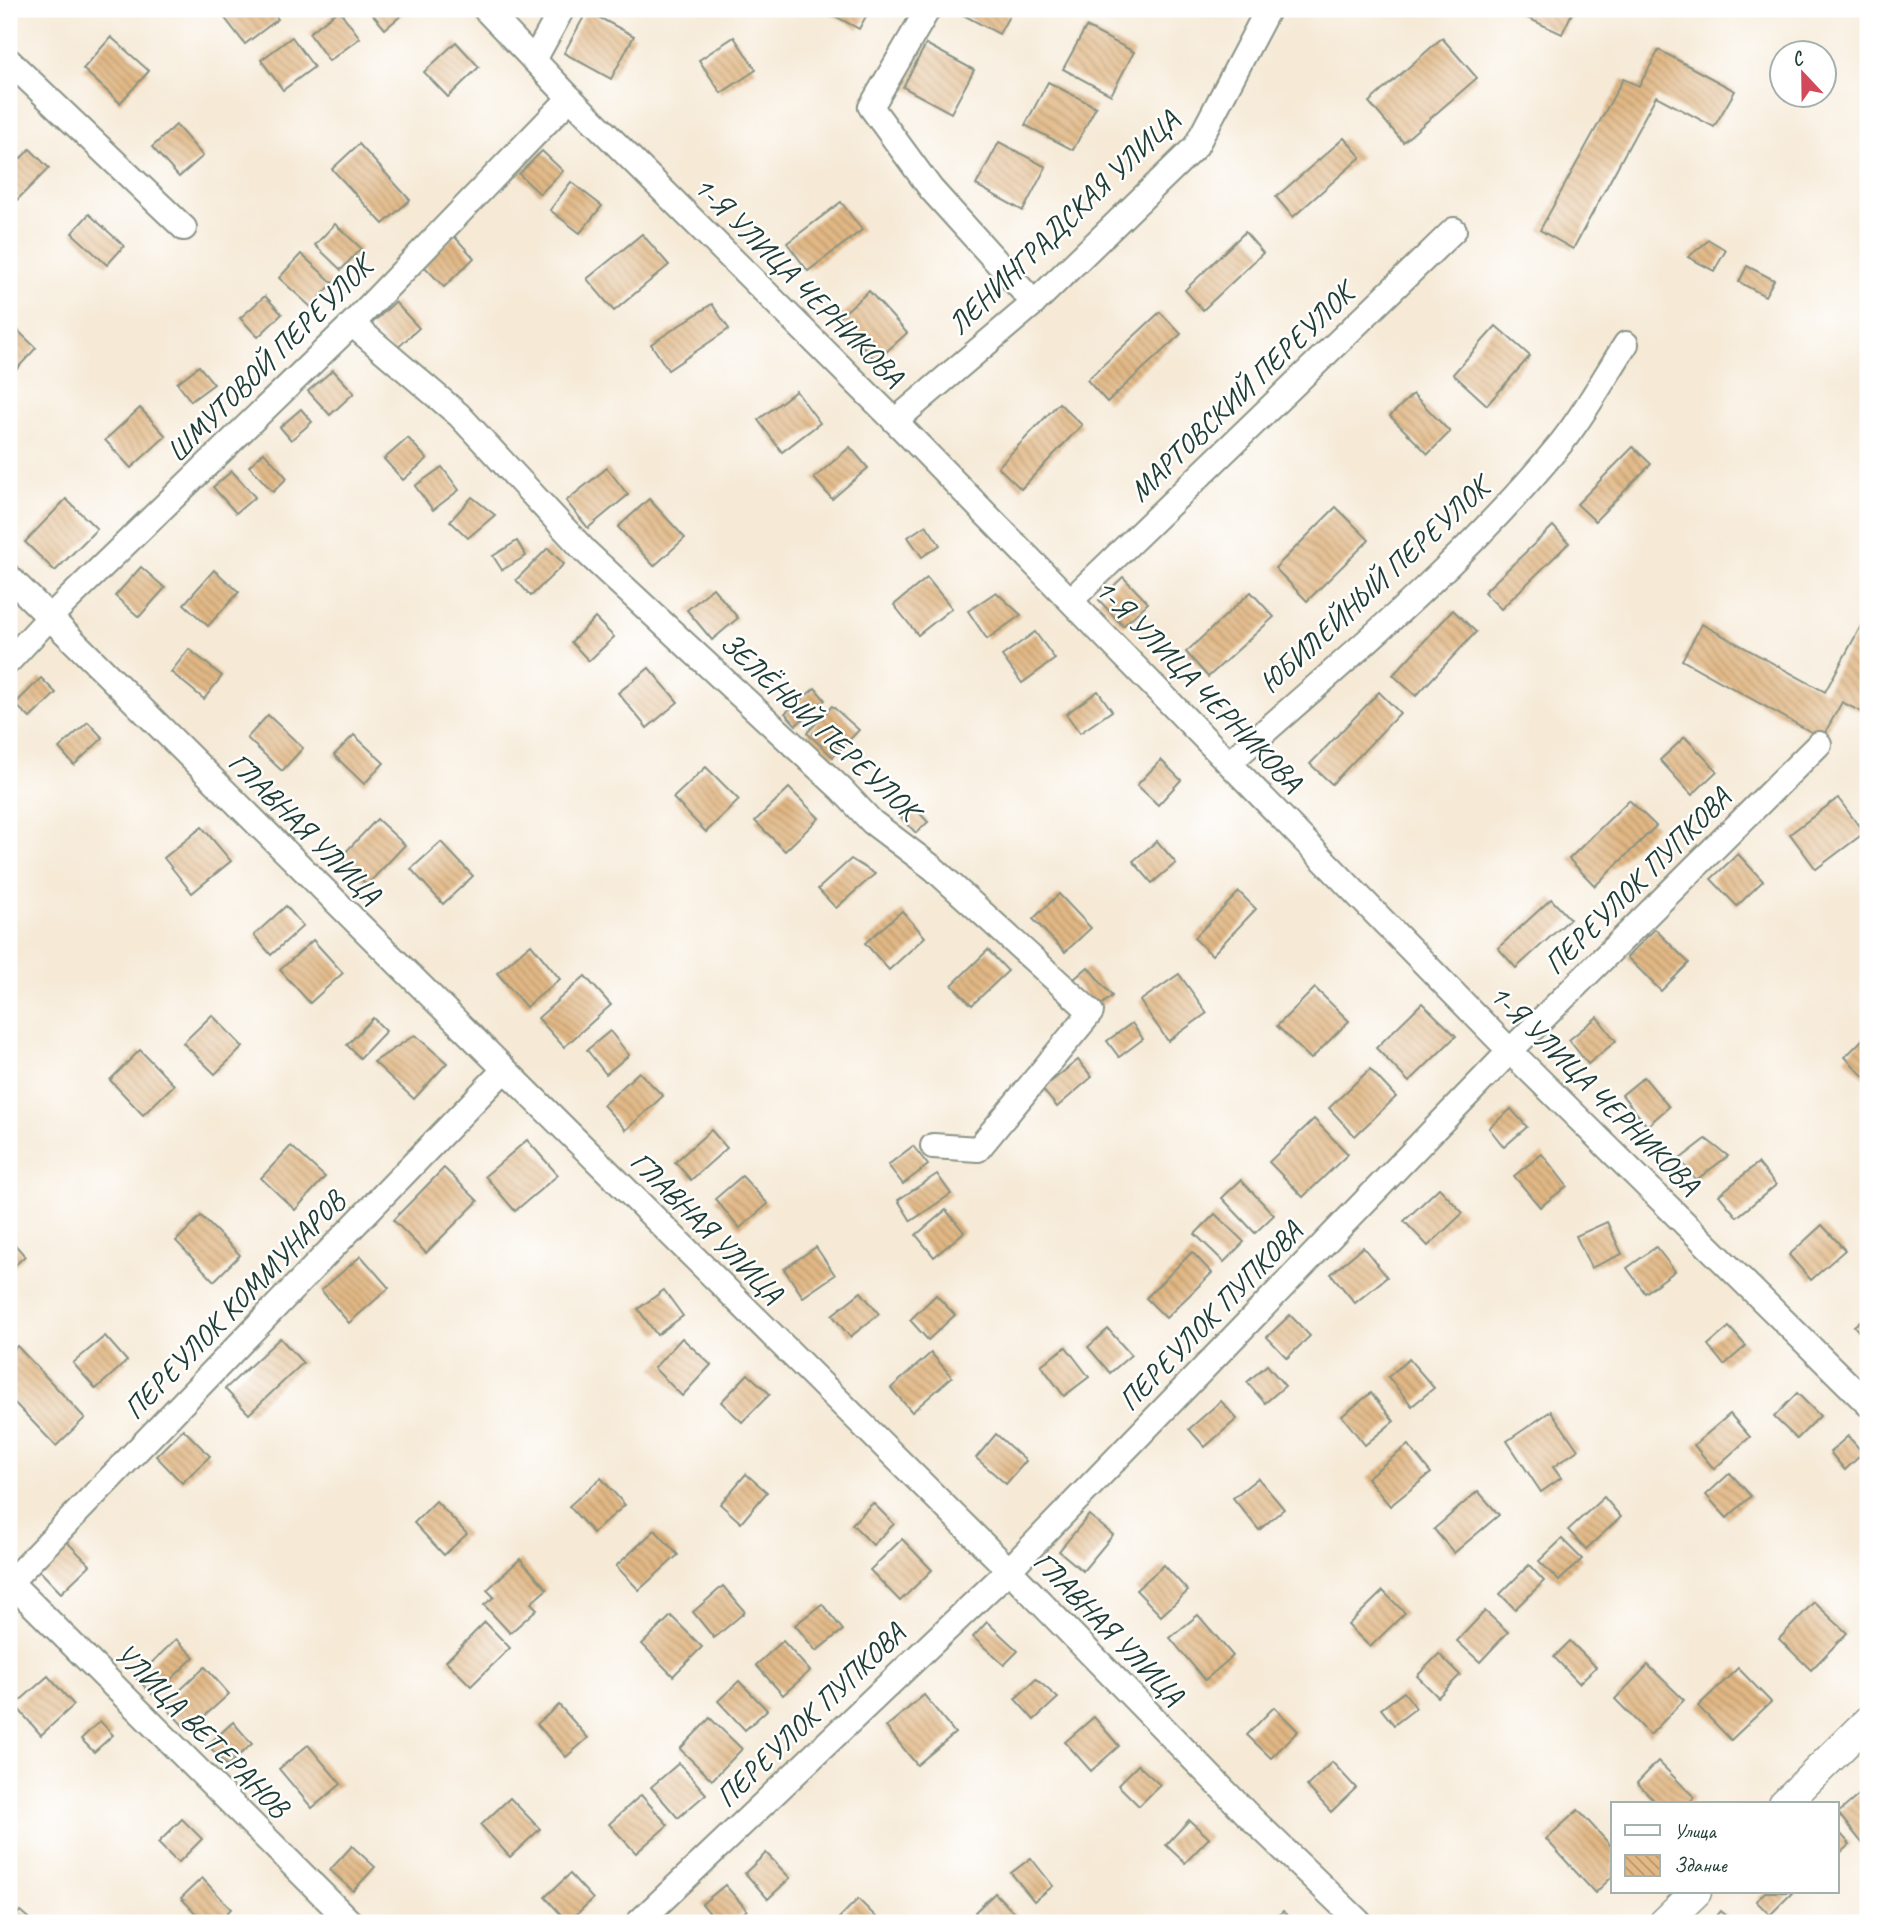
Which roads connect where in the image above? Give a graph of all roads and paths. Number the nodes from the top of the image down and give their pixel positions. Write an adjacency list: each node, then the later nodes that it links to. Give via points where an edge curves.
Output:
1 (485, 9): 5 (street, 1-Я УЛИЦА ЧЕРНИКОВА)
2 (562, 9): 5 (street)
3 (928, 9): 10 (street, via 871,107 931,190)
4 (1268, 9): 10 (street, ЛЕНИНГРАДСКАЯ УЛИЦА, via 1196,146)
5 (534, 60): 7 (street, 1-Я УЛИЦА ЧЕРНИКОВА)
6 (9, 61): 8 (street)
7 (570, 98): 11 (street, ШМУТОВОЙ ПЕРЕУЛОК); 13 (street, 1-Я УЛИЦА ЧЕРНИКОВА)
8 (184, 228)
9 (1454, 230): 15 (street, МАРТОВСКИЙ ПЕРЕУЛОК)
10 (1034, 303): 13 (street, ЛЕНИНГРАДСКАЯ УЛИЦА)
11 (352, 324): 16 (street, ШМУТОВОЙ ПЕРЕУЛОК); 22 (street, ЗЕЛЁНЫЙ ПЕРЕУЛОК, via 459,415 586,551 872,822 933,869 1091,1012 978,1149)
12 (1626, 344): 19 (street, ЮБИЛЕЙНЫЙ ПЕРЕУЛОК, via 1564,440 1477,539)
13 (895, 421): 15 (street, 1-Я УЛИЦА ЧЕРНИКОВА)
14 (9, 577): 16 (street, ГЛАВНАЯ УЛИЦА)
15 (1071, 600): 19 (street, 1-Я УЛИЦА ЧЕРНИКОВА)
16 (49, 618): 17 (street, ШМУТОВОЙ ПЕРЕУЛОК); 21 (street, ГЛАВНАЯ УЛИЦА)
17 (9, 661)
18 (1819, 744): 20 (street, ПЕРЕУЛОК ПУПКОВА)
19 (1230, 762): 20 (street, 1-Я УЛИЦА ЧЕРНИКОВА)
20 (1510, 1051): 23 (street, 1-Я УЛИЦА ЧЕРНИКОВА); 24 (street, ПЕРЕУЛОК ПУПКОВА)
21 (504, 1070): 24 (street, ГЛАВНАЯ УЛИЦА); 25 (street, ПЕРЕУЛОК КОММУНАРОВ)
22 (933, 1146)
23 (1868, 1404)
24 (1009, 1570): 30 (street, ПЕРЕУЛОК ПУПКОВА); 31 (street, ГЛАВНАЯ УЛИЦА)
25 (9, 1582): 29 (street, УЛИЦА ВЕТЕРАНОВ)
26 (1868, 1721): 27 (street)
27 (1786, 1802)
28 (1694, 1894): 32 (street)
29 (351, 1923)
30 (638, 1923)
31 (1360, 1923)
32 (1664, 1923)

